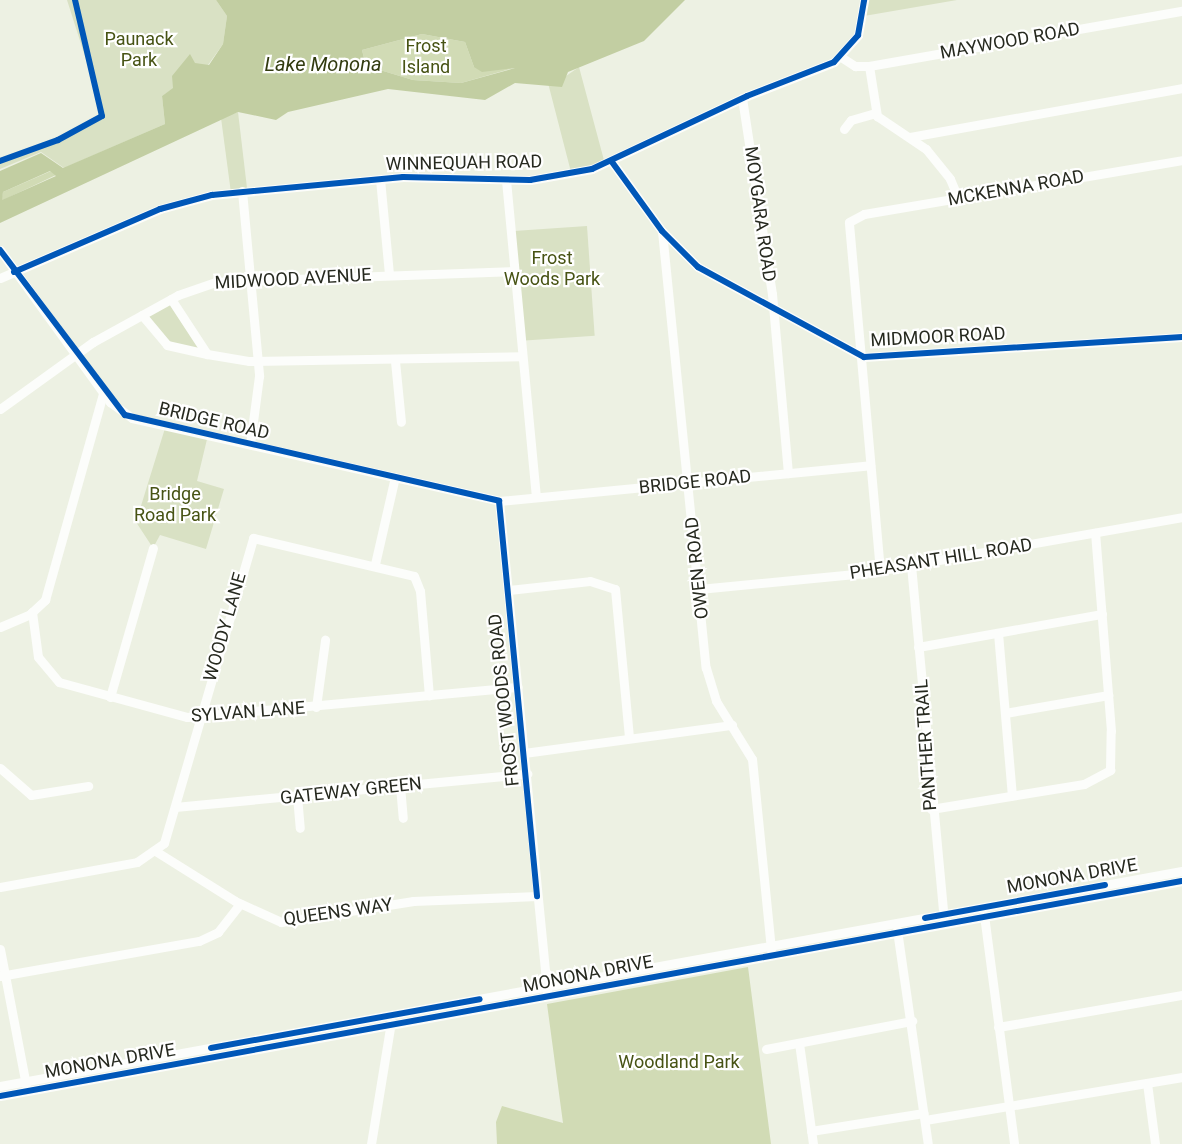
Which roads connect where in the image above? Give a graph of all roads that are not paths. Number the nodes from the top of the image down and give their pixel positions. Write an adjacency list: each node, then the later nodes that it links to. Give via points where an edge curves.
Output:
1 (864, 0): 3 (street, WINNEQUAH ROAD, via 858,35)
2 (1182, 11): 4 (street, MAYWOOD ROAD)
3 (841, 57): 4 (street, MAYWOOD ROAD, via 855,66); 6 (street, WINNEQUAH ROAD, via 823,69)
4 (869, 66): 7 (street)
5 (1182, 88): 9 (street)
6 (742, 98): 11 (street, WINNEQUAH ROAD); 26 (street, MOYGARA ROAD)
7 (875, 113): 8 (street, via 849,121); 9 (street)
8 (844, 129)
9 (910, 137): 15 (street, via 945,171)
10 (1182, 160): 15 (street, MCKENNA ROAD)
11 (612, 162): 13 (street, WINNEQUAH ROAD, via 566,176); 16 (street, OWEN ROAD)
12 (380, 179): 13 (street, WINNEQUAH ROAD); 14 (street, WINNEQUAH ROAD); 22 (street)
13 (506, 180): 21 (street)
14 (242, 191): 20 (street, WINNEQUAH ROAD, via 160,209); 24 (street)
15 (958, 198): 31 (street, MCKENNA ROAD, via 851,220)
16 (662, 231): 18 (street, OWEN ROAD); 19 (street, MIDMOOR ROAD)
17 (0, 250): 20 (street, BRIDGE ROAD)
18 (665, 250): 19 (street, MIDMOOR ROAD); 42 (street, OWEN ROAD)
19 (684, 256): 26 (street, MIDMOOR ROAD)
20 (14, 272): 23 (street, WINNEQUAH ROAD); 29 (street, BRIDGE ROAD)
21 (514, 272): 22 (street, MIDWOOD AVENUE); 32 (street)
22 (389, 274): 24 (street, MIDWOOD AVENUE)
23 (0, 278)
24 (250, 278): 25 (street, MIDWOOD AVENUE, via 215,282); 34 (street)
25 (171, 299): 27 (street, MIDWOOD AVENUE); 30 (street)
26 (773, 307): 31 (street, MIDMOOR ROAD); 40 (street, MOYGARA ROAD)
27 (142, 315): 29 (street, MIDWOOD AVENUE); 30 (street, via 167,345)
28 (1182, 337): 31 (street, MIDMOOR ROAD)
29 (75, 354): 35 (street, BRIDGE ROAD); 36 (street, MIDWOOD AVENUE)
30 (207, 354): 34 (street)
31 (860, 355): 39 (street)
32 (522, 356): 33 (street); 43 (street)
33 (395, 361): 34 (street); 37 (street)
34 (258, 363): 38 (street, via 257,416)
35 (103, 393): 38 (street, BRIDGE ROAD, via 132,418); 53 (street, via 45,600)
36 (0, 410)
37 (401, 422)
38 (250, 444): 41 (street, BRIDGE ROAD)
39 (870, 465): 40 (street, BRIDGE ROAD); 50 (street)
40 (788, 473): 42 (street, BRIDGE ROAD)
41 (395, 477): 44 (street, BRIDGE ROAD); 48 (street)
42 (689, 482): 43 (street, BRIDGE ROAD); 51 (street, OWEN ROAD)
43 (536, 497): 44 (street, BRIDGE ROAD)
44 (499, 501): 52 (street, FROST WOODS ROAD)
45 (1182, 517): 46 (street, PHEASANT HILL ROAD)
46 (1095, 533): 49 (street, PHEASANT HILL ROAD); 54 (street)
47 (153, 548): 62 (street)
48 (375, 564): 61 (street, via 409,572 417,580); 65 (street, WOODY LANE, via 251,540)
49 (911, 565): 50 (street, PHEASANT HILL ROAD); 58 (street, PANTHER TRAIL)
50 (880, 571): 51 (street, PHEASANT HILL ROAD)
51 (699, 589): 66 (street, OWEN ROAD, via 709,681)
52 (509, 590): 59 (street, FROST WOODS ROAD); 67 (street, via 590,581 615,589)
53 (32, 612): 55 (street); 62 (street, SYLVAN LANE, via 38,657 46,670 59,682)
54 (1102, 614): 56 (street); 60 (street)
55 (0, 627)
56 (998, 633): 58 (street); 64 (street)
57 (325, 640): 63 (street)
58 (918, 646): 76 (street, PANTHER TRAIL)
59 (518, 687): 61 (street, SYLVAN LANE); 68 (street, FROST WOODS ROAD)
60 (1108, 695): 64 (street); 73 (street, via 1110,770 1084,784)
61 (429, 696): 63 (street, SYLVAN LANE)
62 (110, 697): 65 (street, SYLVAN LANE)
63 (316, 707): 65 (street, SYLVAN LANE)
64 (1005, 713): 73 (street)
65 (201, 718): 75 (street, WOODY LANE)
66 (732, 725): 67 (street); 91 (street, OWEN ROAD, via 752,759)
67 (629, 738): 68 (street)
68 (525, 753): 70 (street, FROST WOODS ROAD)
69 (0, 768): 71 (street, via 31,795)
70 (527, 774): 72 (street, GATEWAY GREEN); 83 (street, FROST WOODS ROAD)
71 (88, 786)
72 (400, 786): 74 (street, GATEWAY GREEN); 77 (street)
73 (1012, 795): 76 (street)
74 (297, 796): 75 (street, GATEWAY GREEN); 78 (street)
75 (175, 807): 79 (street, WOODY LANE)
76 (931, 809): 86 (street, PANTHER TRAIL)
77 (404, 818)
78 (300, 828)
79 (158, 852): 82 (street, via 131,863); 84 (street, QUEENS WAY)
80 (1182, 872): 85 (street, MONONA DRIVE)
81 (1182, 881): 87 (street, MONONA DRIVE)
82 (0, 887)
83 (537, 896): 84 (street, QUEENS WAY, via 413,901 287,923); 93 (street, FROST WOODS ROAD)
84 (240, 904): 92 (street, via 218,932 200,941)
85 (983, 906): 86 (street, MONONA DRIVE); 87 (street)
86 (943, 914): 88 (street, PANTHER TRAIL); 89 (street, MONONA DRIVE)
87 (984, 918): 88 (street, MONONA DRIVE); 98 (street)
88 (945, 924): 89 (street, MONONA DRIVE)
89 (896, 928): 91 (street, MONONA DRIVE); 96 (street)
90 (0, 949): 92 (street)
91 (771, 949): 93 (street, MONONA DRIVE)
92 (2, 976): 102 (street)
93 (547, 993): 95 (street, MONONA DRIVE); 97 (street, MONONA DRIVE)
94 (1182, 995): 98 (street)
95 (391, 1014): 97 (street); 102 (street, MONONA DRIVE)
96 (912, 1021): 99 (street); 108 (street)
97 (391, 1025): 105 (street, MONONA DRIVE); 110 (street)
98 (998, 1027): 107 (street)
99 (799, 1043): 100 (street); 109 (street)
100 (766, 1049)
101 (1182, 1077): 103 (street)
102 (26, 1081): 104 (street, MONONA DRIVE); 105 (street)
103 (1147, 1083): 107 (street); 114 (street)
104 (0, 1086)
105 (26, 1092): 106 (street, MONONA DRIVE)
106 (0, 1096)
107 (1009, 1106): 108 (street); 113 (street)
108 (925, 1116): 109 (street); 112 (street)
109 (811, 1131): 111 (street)
110 (371, 1144)
111 (813, 1144)
112 (928, 1144)
113 (1014, 1144)
114 (1155, 1144)

